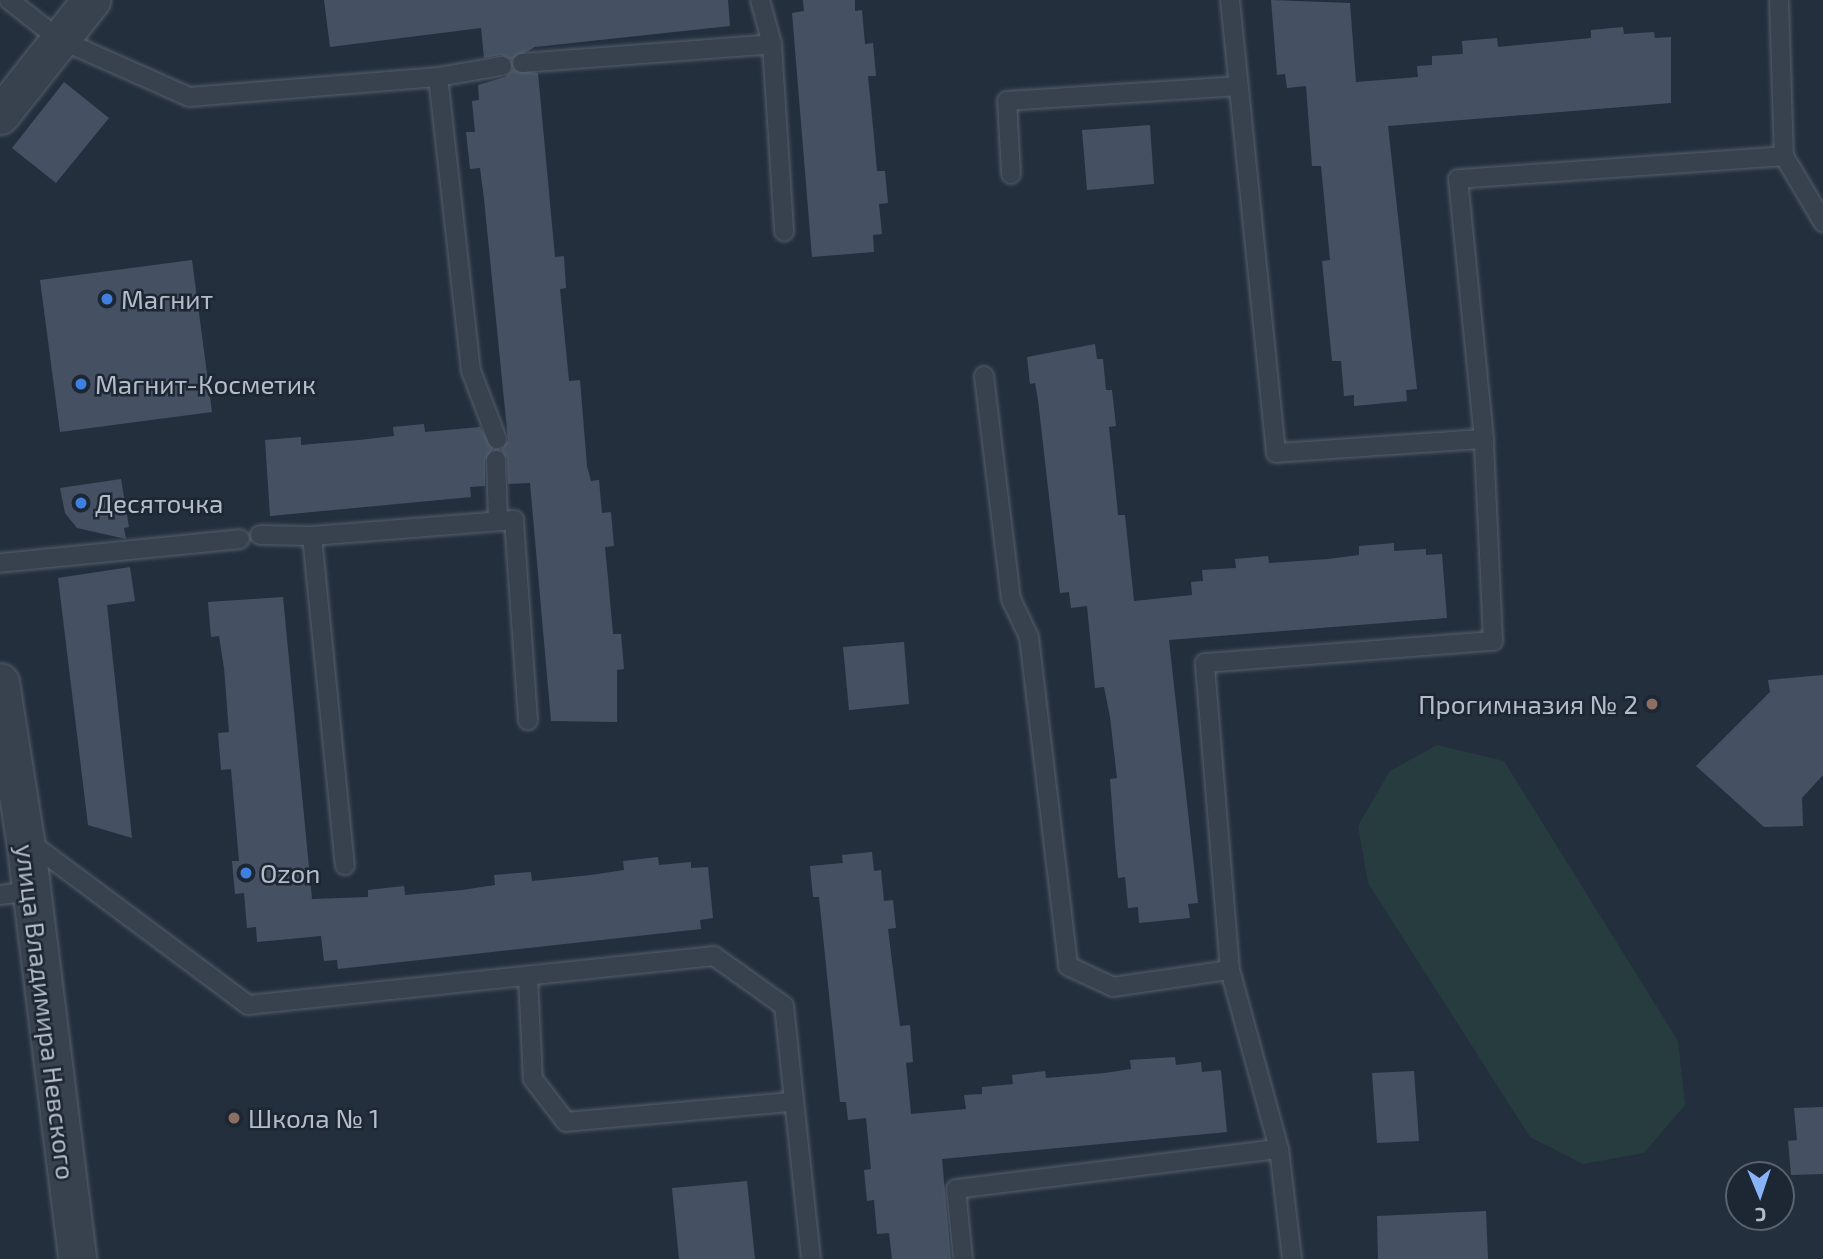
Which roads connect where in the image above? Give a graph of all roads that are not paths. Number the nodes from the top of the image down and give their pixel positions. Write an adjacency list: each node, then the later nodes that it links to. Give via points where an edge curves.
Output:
1 (9, 0): 6 (lane)
2 (91, 0): 6 (street)
3 (760, 0): 7 (lane)
4 (1230, 0): 11 (lane)
5 (1779, 0): 13 (lane)
6 (59, 39): 10 (lane, via 190,97); 12 (street)
7 (772, 44): 8 (lane); 16 (lane)
8 (522, 63)
9 (502, 66): 10 (lane)
10 (438, 77): 18 (lane, via 471,371)
11 (1239, 86): 14 (lane, via 1007,101); 19 (lane, via 1276,453)
12 (0, 115)
13 (1784, 156): 15 (lane); 19 (lane, via 1458,179)
14 (1011, 174)
15 (1823, 222)
16 (784, 232)
17 (984, 376): 31 (lane, via 1012,598 1029,637 1068,966 1113,987)
18 (496, 439)
19 (1484, 439): 31 (lane, via 1493,642 1205,663)
20 (496, 460): 21 (lane)
21 (498, 521): 23 (lane); 27 (lane, via 514,520)
22 (260, 535): 23 (lane)
23 (312, 536): 29 (lane)
24 (240, 539): 25 (lane)
25 (0, 563)
26 (0, 682): 28 (street, улица Владимира Невского)
27 (528, 721)
28 (25, 839): 30 (street, улица Владимира Невского); 32 (lane, via 248,1005)
29 (345, 865)
30 (15, 893): 35 (street, улица Владимира Невского)
31 (1230, 970): 34 (lane)
32 (528, 978): 33 (lane, via 714,956 784,1006); 33 (lane, via 533,1079 566,1122)
33 (792, 1102): 36 (lane)
34 (1279, 1149): 37 (lane, via 956,1189); 38 (lane)
35 (77, 1259)
36 (811, 1259)
37 (963, 1259)
38 (1292, 1259)

